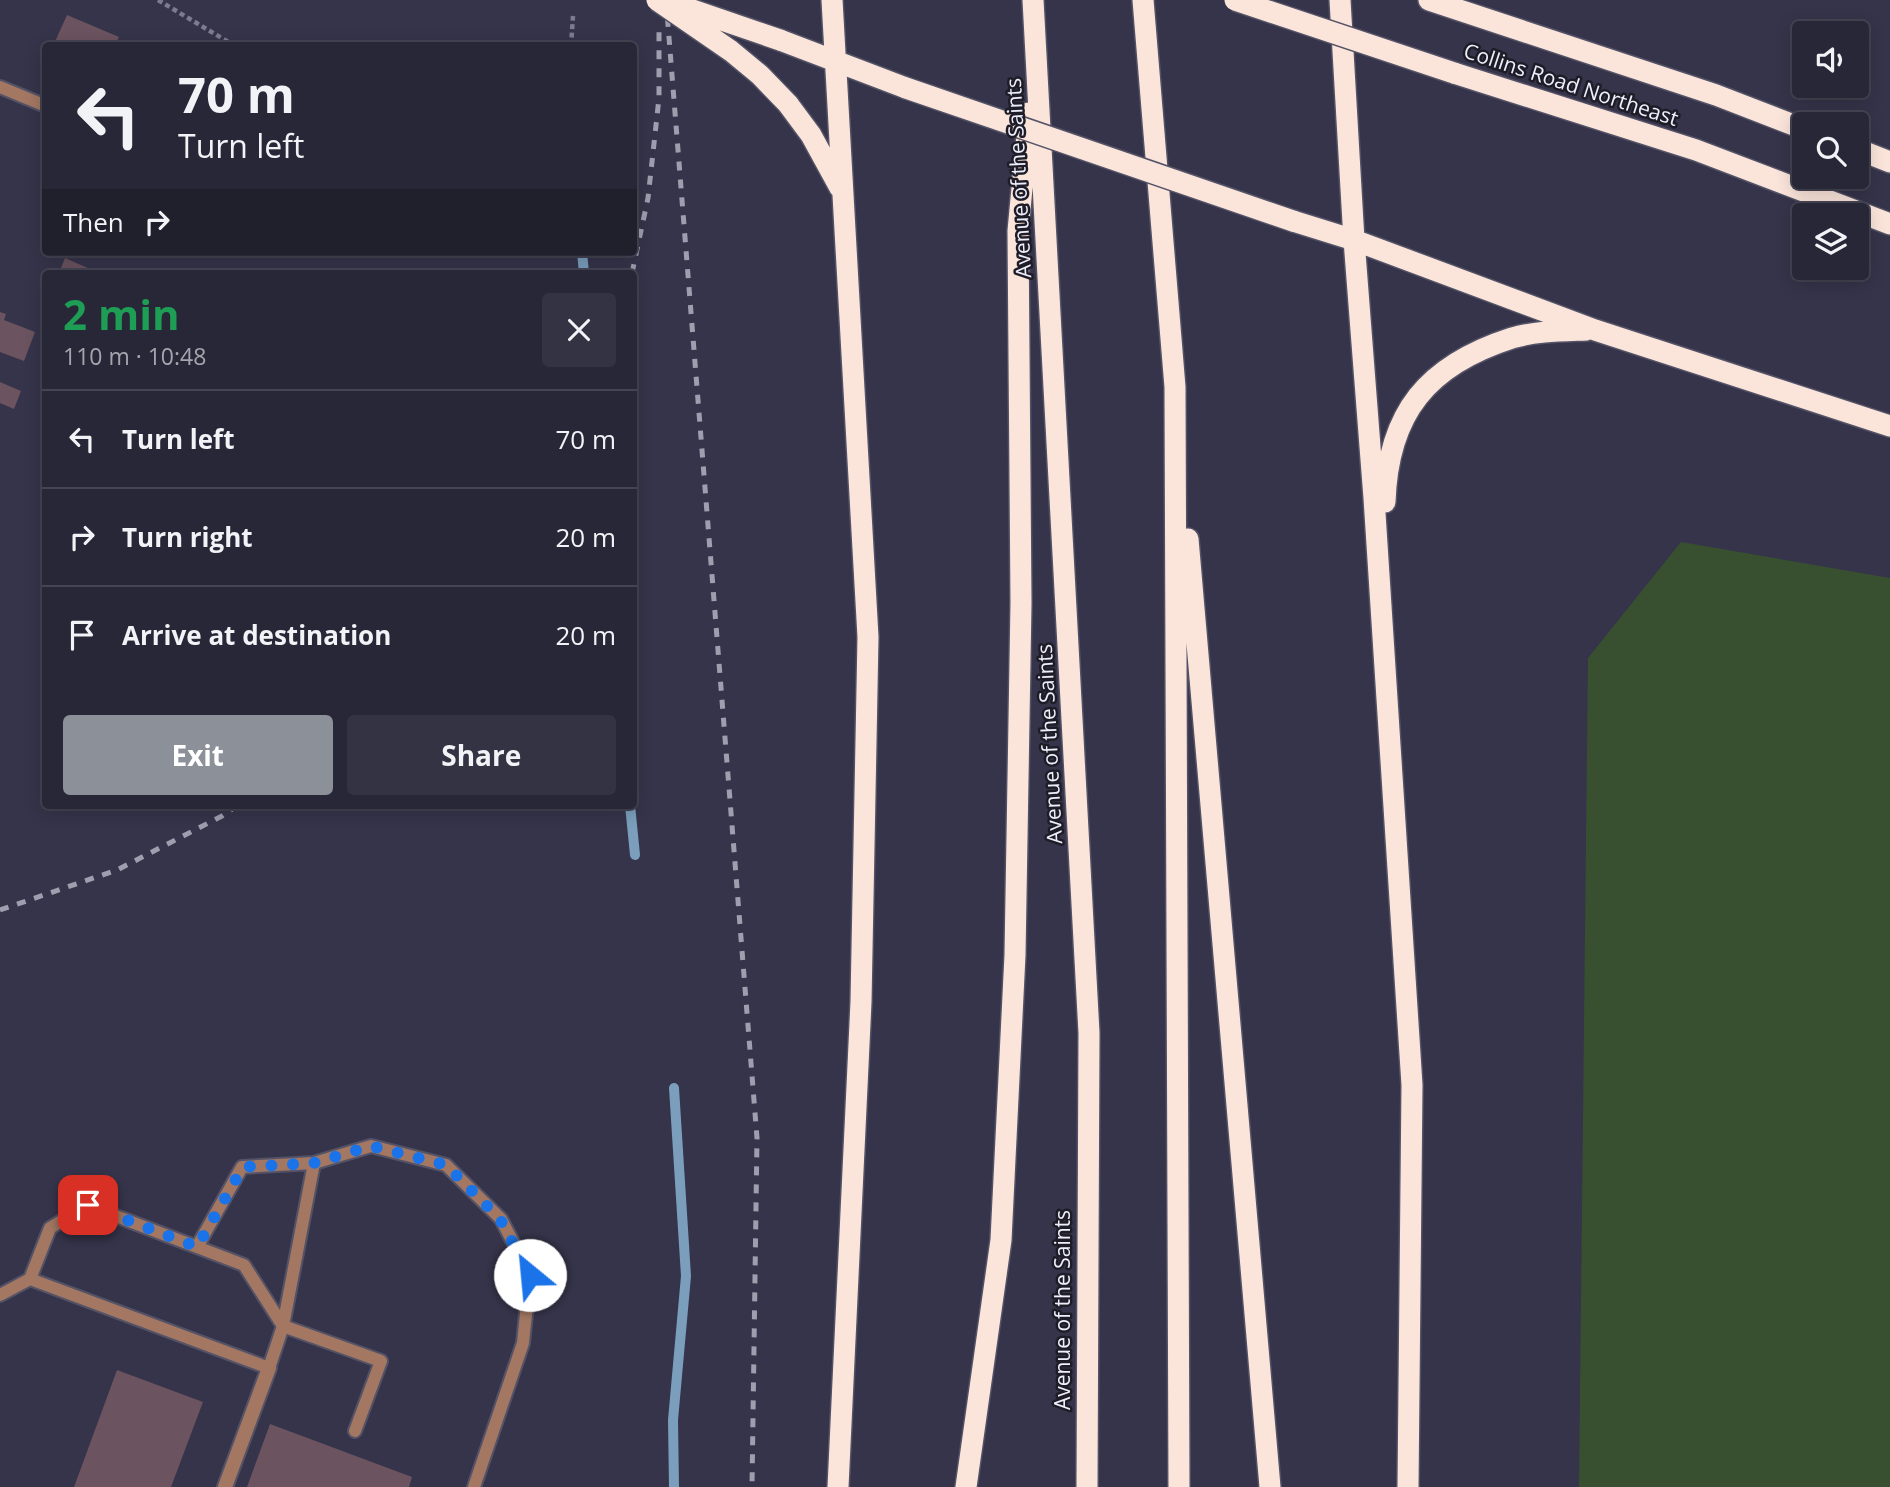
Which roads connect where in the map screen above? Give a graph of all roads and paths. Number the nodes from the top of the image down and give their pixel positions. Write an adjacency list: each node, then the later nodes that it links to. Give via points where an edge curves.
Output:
1 (158, 0): 12 (path)
2 (657, 0): 20 (highway, bridge, via 731,51 788,104)
3 (663, 0): 14 (highway, bridge)
4 (832, 0): 14 (highway)
5 (1033, 0): 11 (highway, Avenue of the Saints)
6 (1143, 0): 24 (highway)
7 (1235, 0): 21 (highway, Collins Road Northeast, bridge, via 1696,150)
8 (1340, 0): 22 (highway)
9 (1438, 3): 17 (highway, Collins Road Northeast)
10 (573, 16): 13 (path)
11 (1036, 41): 37 (highway, via 1018,231 1021,603 1015,955 1002,1227); 38 (highway, Avenue of the Saints, via 1089,1033)
12 (229, 42)
13 (571, 42)
14 (837, 62): 20 (highway); 22 (highway, bridge)
15 (0, 87): 16 (lane)
16 (42, 104)
17 (1792, 124)
18 (1869, 154): 19 (highway)
19 (1890, 162)
20 (843, 193): 36 (highway, via 868,638 861,1002)
21 (1890, 225)
22 (1354, 240): 23 (highway); 26 (highway)
23 (1595, 330): 25 (highway); 26 (highway, via 1513,338 1461,360 1440,373 1418,396 1401,422 1390,452)
24 (1175, 387): 39 (highway); 40 (highway)
25 (1890, 426)
26 (1381, 598): 41 (highway, via 1412,1085)
27 (314, 1163): 28 (lane, via 243,1167); 31 (lane); 35 (lane, via 371,1146 446,1165 500,1219 530,1275 523,1343)
28 (197, 1247): 29 (lane, via 88,1205 50,1228); 31 (lane, via 244,1265)
29 (30, 1279): 30 (lane); 32 (lane)
30 (0, 1295)
31 (283, 1326): 32 (lane); 33 (lane, via 381,1361)
32 (269, 1368): 34 (street)
33 (355, 1431)
34 (225, 1487)
35 (474, 1487)
36 (838, 1487)
37 (966, 1487)
38 (1087, 1487)
39 (1180, 1487)
40 (1270, 1487)
41 (1408, 1487)

